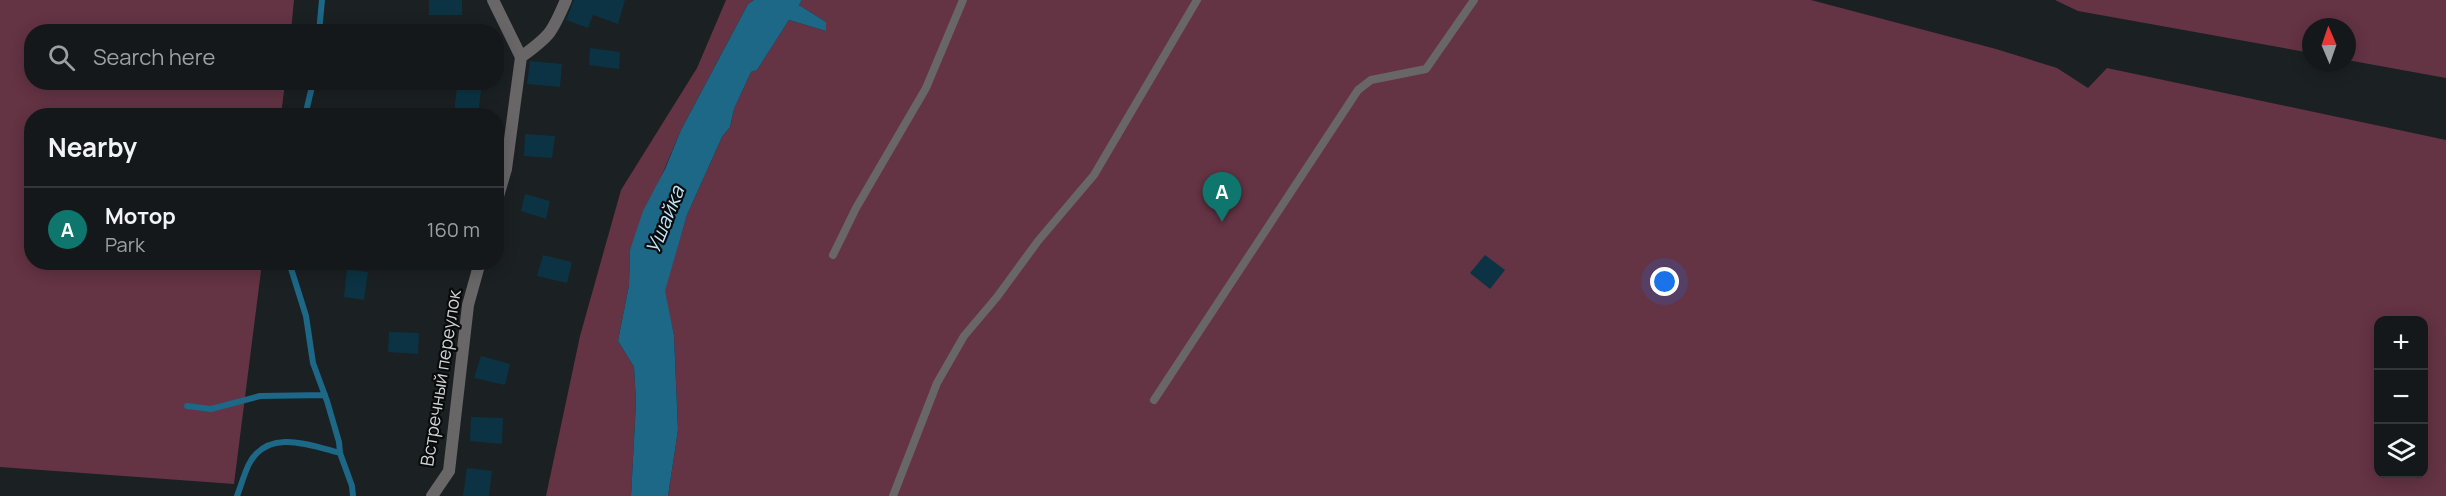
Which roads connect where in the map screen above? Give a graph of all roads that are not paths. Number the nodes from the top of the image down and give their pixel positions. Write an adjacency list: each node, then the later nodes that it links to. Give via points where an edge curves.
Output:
1 (493, 0): 6 (street)
2 (566, 0): 6 (street, via 553,31)
3 (963, 0): 8 (lane, via 926,88)
4 (1197, 0): 12 (lane, via 1094,176 964,336 937,383)
5 (1474, 0): 10 (lane, via 1426,69 1371,80 1358,90)
6 (521, 57): 7 (street)
7 (504, 175)
8 (833, 255)
9 (478, 270): 11 (street, Встречный переулок, via 468,305 449,471)
10 (1154, 400)
11 (432, 496)
12 (893, 496)

